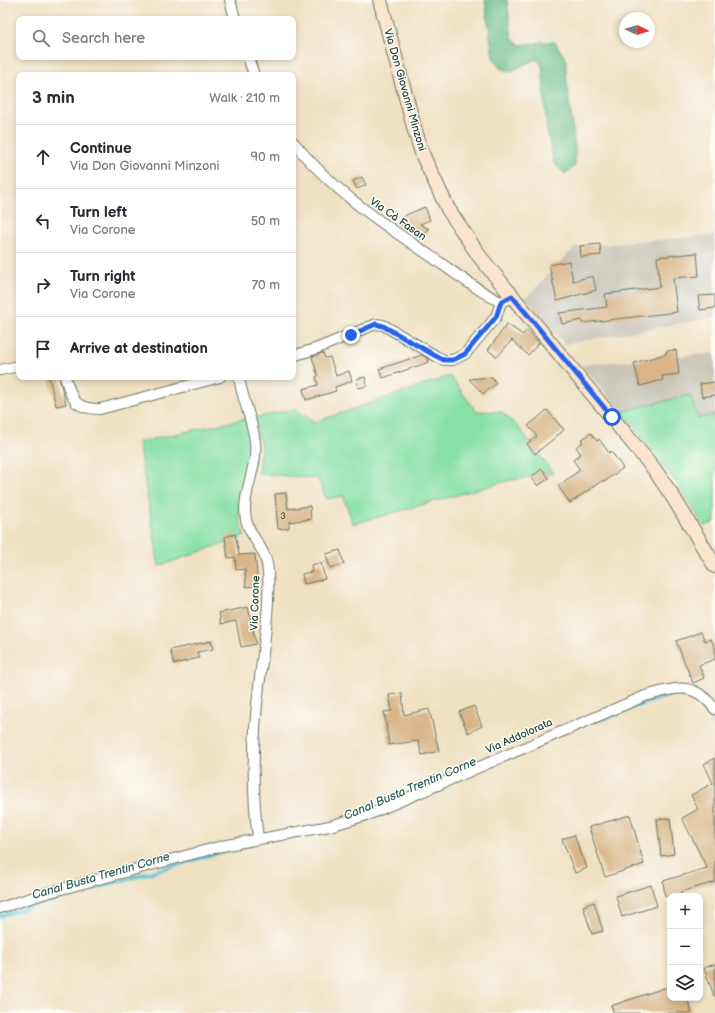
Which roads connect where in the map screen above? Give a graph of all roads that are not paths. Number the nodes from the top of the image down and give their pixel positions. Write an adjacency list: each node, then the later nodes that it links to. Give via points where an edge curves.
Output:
1 (230, 0): 3 (street)
2 (380, 0): 7 (street, Via Don Giovanni Minzoni, via 415,131 434,181 464,235)
3 (234, 16)
4 (249, 60): 5 (street)
5 (253, 72)
6 (296, 145): 7 (street, Via Cà Fasan, via 329,182 353,202 473,286)
7 (507, 299): 8 (street, via 496,317 465,354 453,360 444,360 376,324); 14 (street, Via Don Giovanni Minzoni, via 654,469 674,497)
8 (296, 355)
9 (16, 367): 10 (street)
10 (0, 370)
11 (66, 380): 12 (street, via 72,400 91,409 100,409)
12 (209, 380)
13 (240, 380): 16 (street, Via Corone, via 255,441 246,520 266,556 268,572 265,640 254,747 254,806)
14 (715, 566)
15 (715, 709): 16 (street, Via Addolorata, via 706,697 688,688 645,696 370,814 308,831)
16 (258, 838): 17 (street, Via Addolorata, via 43,894)
17 (0, 908)

